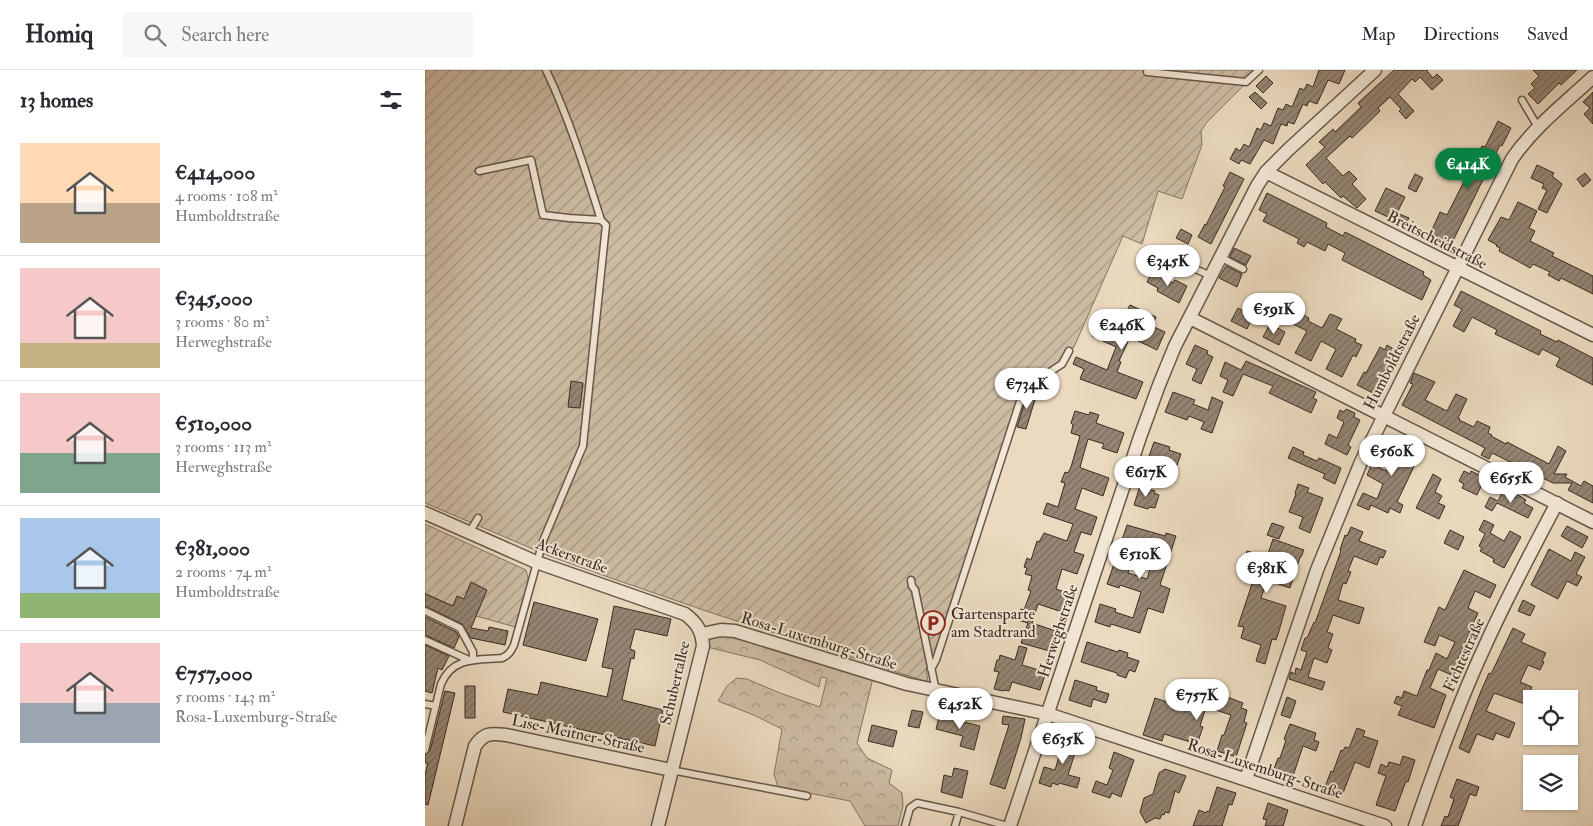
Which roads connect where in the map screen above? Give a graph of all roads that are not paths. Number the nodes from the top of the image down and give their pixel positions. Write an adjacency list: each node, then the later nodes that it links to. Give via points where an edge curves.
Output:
1 (546, 70): 10 (lane, via 580,152)
2 (1259, 70): 4 (lane, via 1246,82)
3 (1375, 70): 9 (street, Herweghstraße)
4 (1147, 72)
5 (1593, 78): 7 (street, Humboldtstraße)
6 (1522, 100): 7 (lane)
7 (1539, 130): 14 (street, Humboldtstraße, via 1513,159)
8 (479, 171): 10 (lane, via 531,160 543,215)
9 (1266, 172): 12 (street, Herweghstraße); 14 (street, Breitscheidstraße)
10 (601, 220): 25 (lane, via 606,225 583,446 543,540)
11 (1155, 251): 15 (lane)
12 (1220, 257): 13 (lane); 15 (street, Herweghstraße)
13 (1243, 269)
14 (1457, 269): 17 (street, Breitscheidstraße); 19 (street, Humboldtstraße)
15 (1211, 276): 16 (street, Herweghstraße)
16 (1189, 318): 19 (street); 35 (street, Herweghstraße, via 1145,422)
17 (1593, 336)
18 (1069, 351): 31 (lane, via 1062,364 1023,389)
19 (1383, 415): 20 (street); 39 (street, Humboldtstraße, via 1317,570)
20 (1557, 503): 23 (street); 48 (street, Fichtestraße, via 1485,647 1444,744)
21 (425, 513): 24 (street, Ackerstraße)
22 (478, 518): 24 (lane)
23 (1593, 522)
24 (469, 533): 25 (street, Ackerstraße)
25 (537, 562): 28 (street, Ackerstraße, via 685,614 693,619); 30 (lane, via 511,651 502,658)
26 (911, 580): 31 (lane)
27 (425, 611): 30 (lane, via 460,628 473,652)
28 (702, 634): 32 (street, Rosa-Luxemburg-Straße, via 735,631); 38 (street, Schubertallee, via 703,646)
29 (425, 640): 30 (lane)
30 (471, 660): 34 (lane, via 445,676)
31 (931, 669): 32 (lane)
32 (936, 691): 35 (street, Rosa-Luxemburg-Straße)
33 (425, 704): 34 (lane)
34 (436, 706): 36 (lane)
35 (1048, 714): 39 (street, Rosa-Luxemburg-Straße); 46 (street, Herweghstraße)
36 (427, 736): 37 (lane)
37 (425, 750)
38 (671, 770): 40 (lane); 42 (street, Lise-Meitner-Straße, via 505,735 486,735 475,746); 43 (street, Schubertallee)
39 (1246, 779): 47 (street, Rosa-Luxemburg-Straße)
40 (807, 796)
41 (959, 812): 44 (lane, via 917,803 910,808); 45 (lane); 46 (lane)
42 (455, 826)
43 (658, 826)
44 (905, 826)
45 (955, 826)
46 (1009, 826)
47 (1385, 826)
48 (1415, 826)

